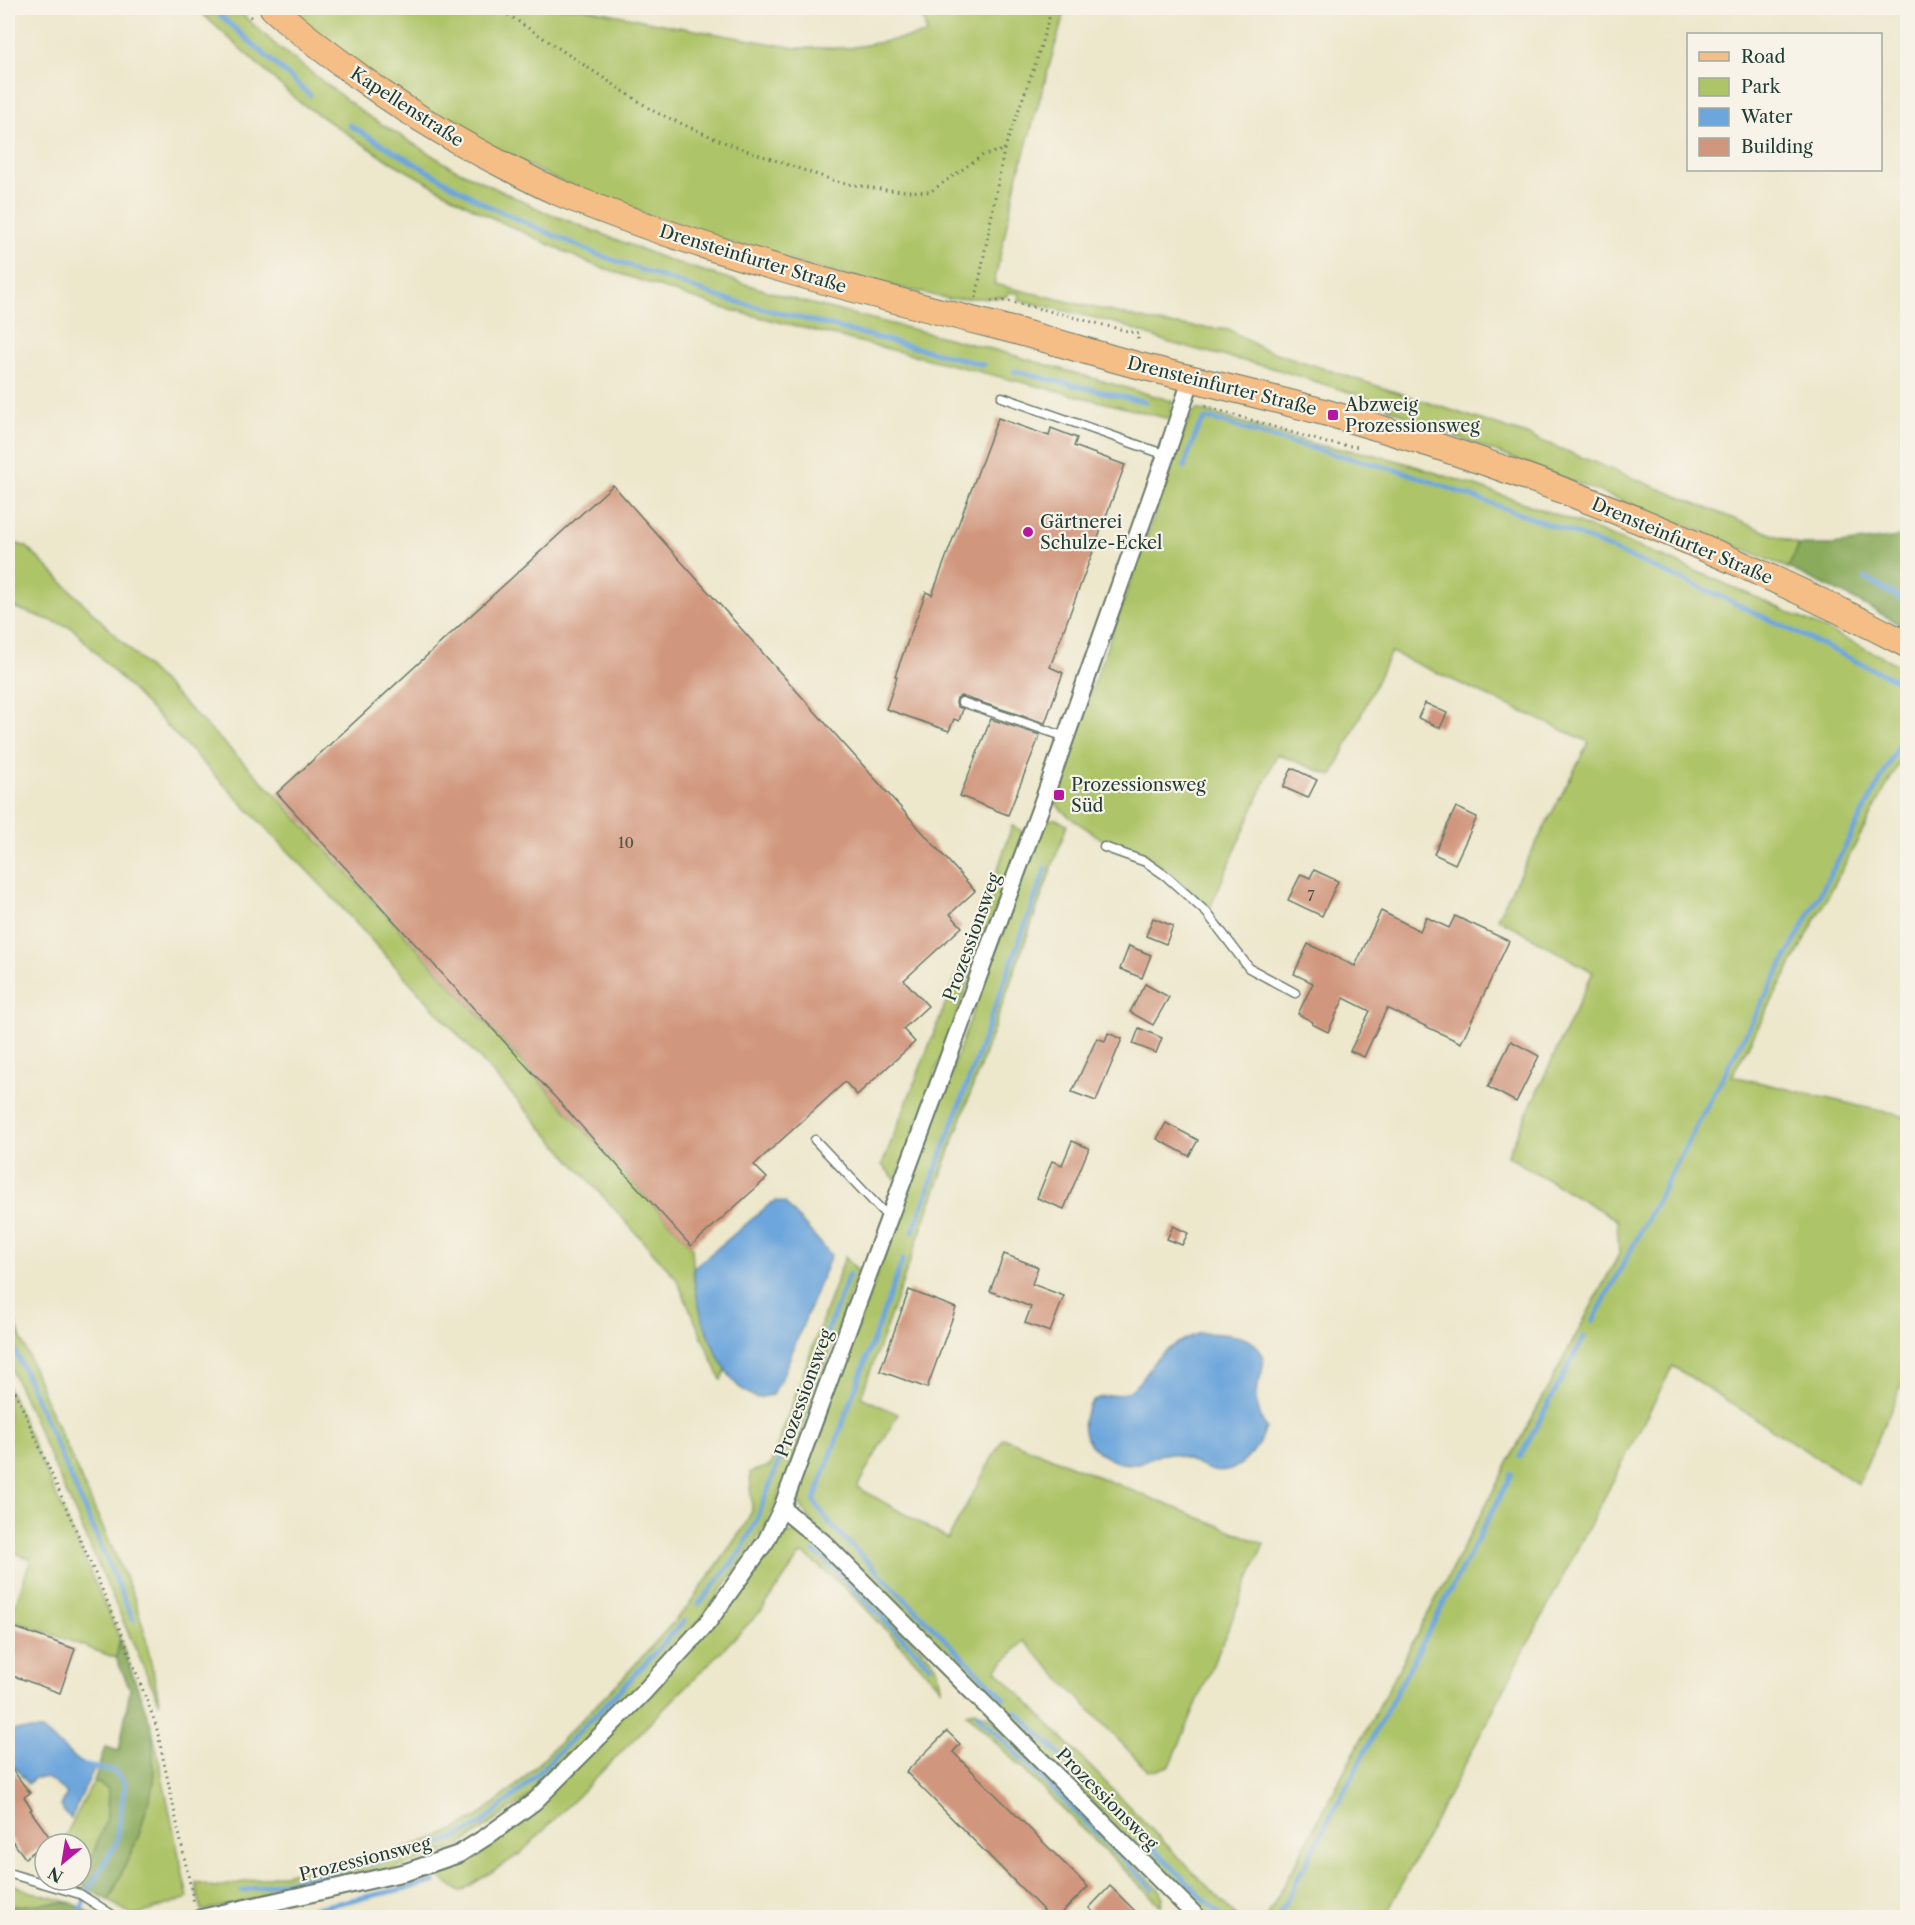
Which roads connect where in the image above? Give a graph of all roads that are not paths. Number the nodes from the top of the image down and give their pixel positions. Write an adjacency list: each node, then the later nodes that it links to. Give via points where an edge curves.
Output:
1 (273, 8): 2 (main road, Kapellenstraße, via 292,27 379,92 461,143)
2 (552, 190): 3 (main road, Drensteinfurter Straße, via 679,237 810,279)
3 (1192, 377): 5 (street, Prozessionsweg); 6 (main road, Drensteinfurter Straße, via 1343,418 1516,473 1707,549)
4 (1002, 397): 5 (lane)
5 (1166, 455): 8 (street, Prozessionsweg)
6 (1908, 645)
7 (962, 702): 8 (lane)
8 (1066, 737): 12 (street, Prozessionsweg)
9 (1104, 847): 10 (lane, via 1146,862 1166,876 1207,913 1249,968)
10 (1295, 993)
11 (815, 1140): 12 (lane)
12 (890, 1218): 13 (street, Prozessionsweg)
13 (782, 1508): 15 (street, Prozessionsweg, via 766,1541 708,1622 534,1802 486,1837 459,1854 406,1872); 17 (street, Prozessionsweg, via 824,1543)
14 (8, 1873): 16 (lane, via 80,1894)
15 (198, 1912)
16 (117, 1917)
17 (1198, 1917)

